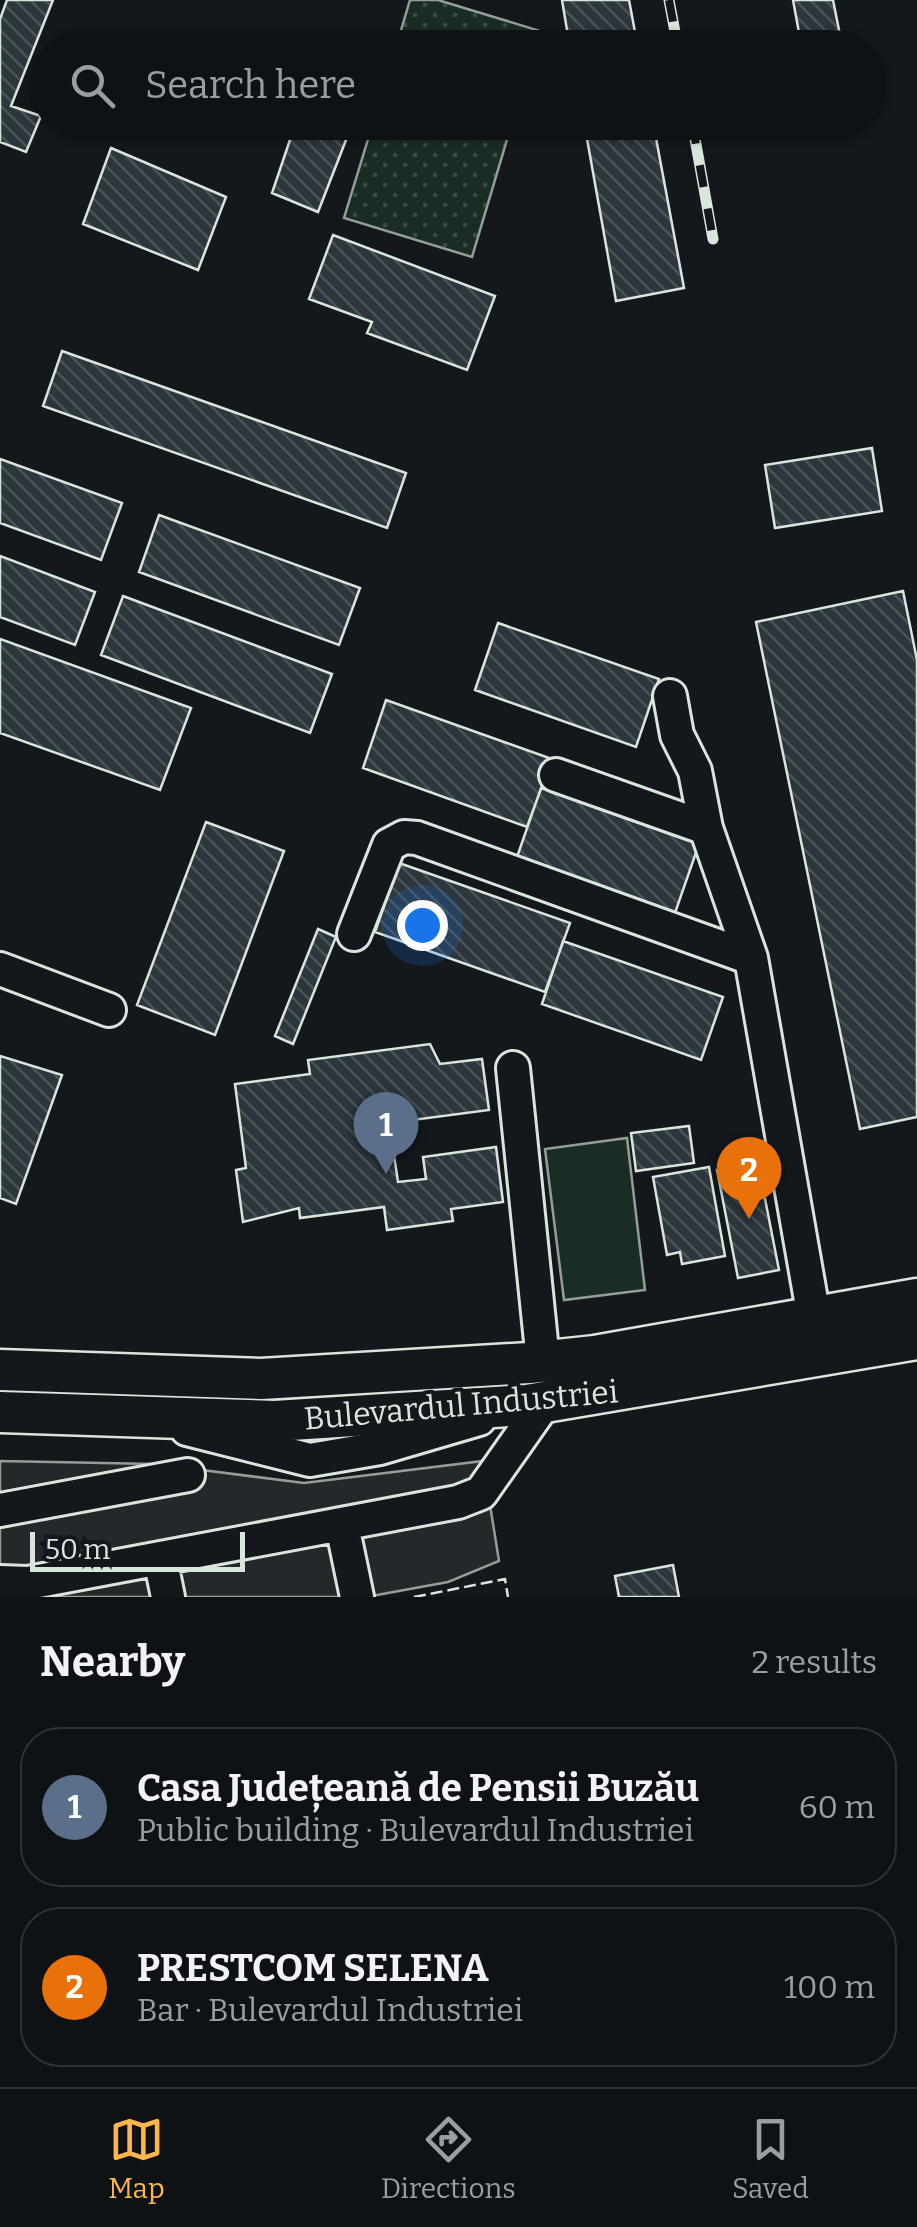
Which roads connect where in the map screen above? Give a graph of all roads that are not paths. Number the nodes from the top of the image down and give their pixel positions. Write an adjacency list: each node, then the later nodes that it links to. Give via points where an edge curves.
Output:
1 (670, 696): 3 (street)
2 (556, 775): 3 (street)
3 (706, 828): 5 (street)
4 (354, 934): 5 (street, via 389,845 404,837)
5 (751, 958): 10 (street)
6 (0, 969): 7 (street)
7 (109, 1010)
8 (513, 1068): 12 (street)
9 (917, 1299): 10 (main road, Bulevardul Industriei)
10 (814, 1317): 12 (main road, Bulevardul Industriei)
11 (917, 1339): 14 (main road, Bulevardul Industriei)
12 (542, 1362): 13 (main road, Bulevardul Industriei, via 261,1380)
13 (0, 1370)
14 (536, 1404): 15 (main road, Bulevardul Industriei, via 275,1421); 18 (street, via 481,1494)
15 (0, 1412)
16 (188, 1475): 17 (street)
17 (0, 1510)
18 (342, 1525): 19 (street); 22 (street)
19 (160, 1558): 20 (street, via 28,1583); 21 (street)
20 (0, 1582)
21 (168, 1597)
22 (357, 1597)

